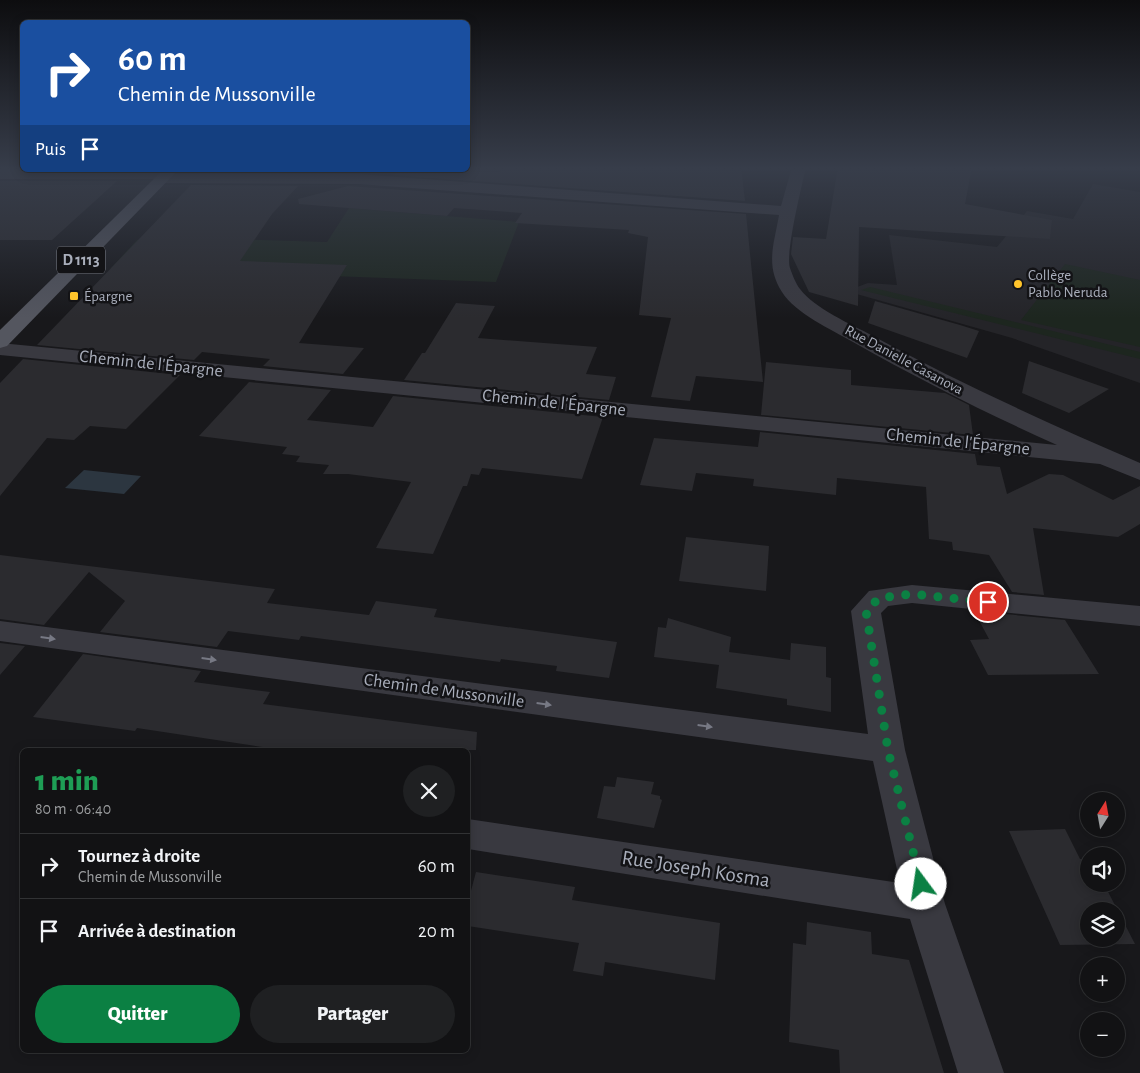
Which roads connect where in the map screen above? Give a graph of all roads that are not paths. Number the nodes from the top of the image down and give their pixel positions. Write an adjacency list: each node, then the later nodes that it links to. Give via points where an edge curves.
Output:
1 (124, 217): 3 (main road, D 1113)
2 (787, 217): 5 (street, Rue Danielle Casanova, via 780,266 791,291 806,304 915,368 1024,421)
3 (0, 342)
4 (0, 349): 5 (street, Chemin de l'Épargne)
5 (1109, 457): 6 (street, Rue Danielle Casanova)
6 (1140, 472)
7 (1140, 616): 9 (street, via 912,594 879,598 866,611)
8 (0, 631): 9 (street, Chemin de Mussonville, one-way to 9)
9 (888, 750): 11 (street)
10 (470, 834): 11 (street, Rue Joseph Kosma)
11 (926, 904): 12 (street)
12 (981, 1073)

